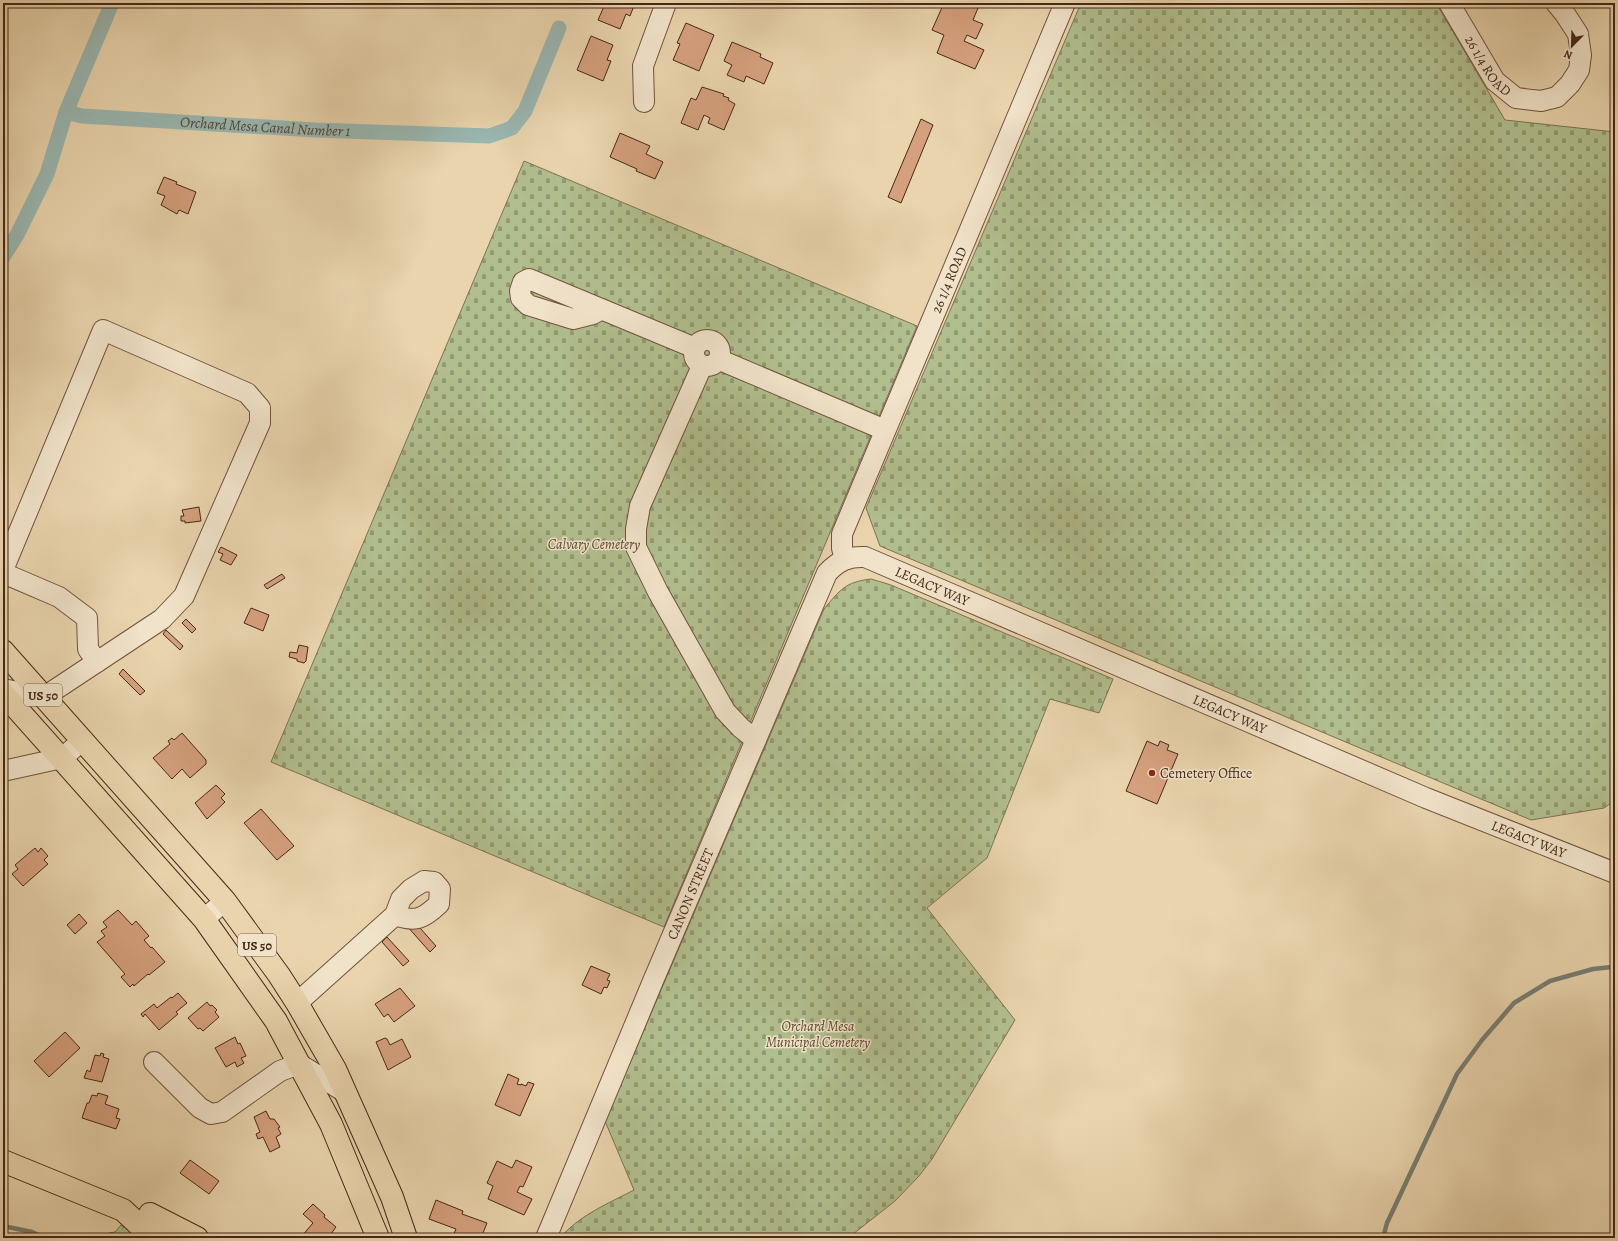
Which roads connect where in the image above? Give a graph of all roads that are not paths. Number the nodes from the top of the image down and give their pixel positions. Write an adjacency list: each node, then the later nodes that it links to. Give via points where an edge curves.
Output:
1 (666, 3): 5 (street, via 643,66)
2 (1065, 3): 8 (street, 26 1/4 ROAD)
3 (1448, 3): 4 (street, 26 1/4 ROAD, via 1495,81 1516,98 1541,101 1557,97 1579,70 1581,54 1578,34)
4 (1556, 3)
5 (644, 102)
6 (602, 309): 7 (street, via 695,348 699,342 713,341 721,352)
7 (711, 363): 8 (street); 18 (street, via 640,506 636,548 725,711)
8 (885, 430): 9 (street, 26 1/4 ROAD, via 842,534)
9 (845, 559): 18 (street, CANON STREET, via 827,572); 21 (street, LEGACY WAY, via 865,558 1426,798)
10 (3, 570): 13 (street, via 103,330 247,393 260,408 260,423 184,596 162,620)
11 (3, 573): 13 (street, via 60,597 86,618 88,649)
12 (3, 651): 16 (main road, US 50)
13 (97, 662): 16 (street)
14 (3, 689): 16 (street)
15 (3, 693): 19 (main road, US 50)
16 (44, 697): 17 (main road, US 50)
17 (83, 740): 19 (street); 22 (main road, US 50)
18 (756, 740): 35 (street, CANON STREET)
19 (62, 758): 20 (street); 24 (main road, US 50)
20 (3, 771)
21 (1615, 873)
22 (226, 901): 24 (street); 25 (main road, US 50)
23 (395, 915): 25 (street)
24 (204, 919): 27 (main road, US 50, via 276,1021)
25 (297, 1003): 28 (main road, US 50, via 335,1069)
26 (154, 1062): 27 (street, via 200,1108 211,1114 222,1112 280,1071)
27 (299, 1064): 28 (street); 33 (main road, US 50, via 331,1124)
28 (345, 1092): 34 (main road, US 50, via 392,1197)
29 (3, 1161): 30 (main road)
30 (123, 1210): 31 (main road, via 138,1224); 32 (main road, via 145,1211)
31 (166, 1238)
32 (197, 1238)
33 (378, 1238)
34 (406, 1238)
35 (546, 1238)

